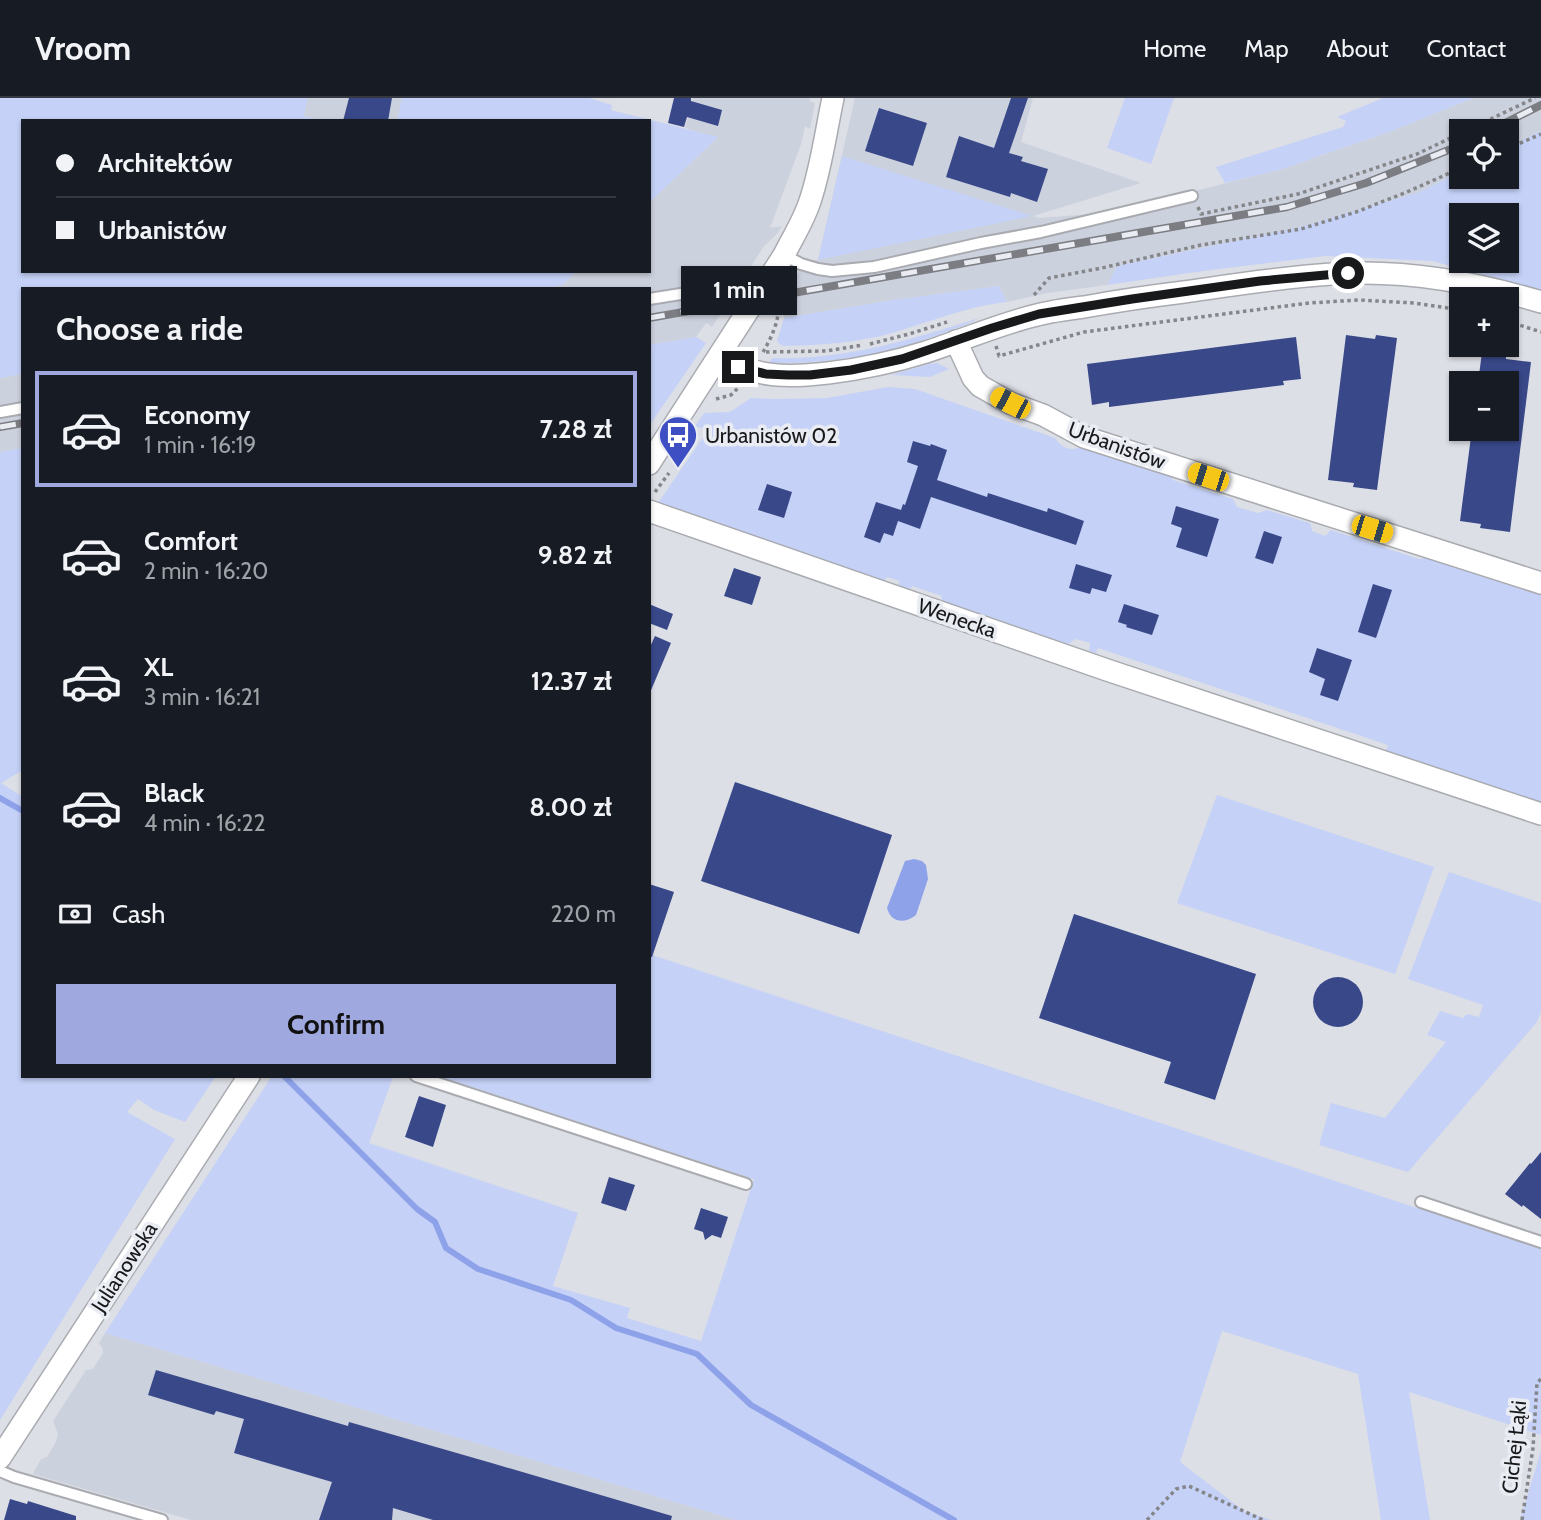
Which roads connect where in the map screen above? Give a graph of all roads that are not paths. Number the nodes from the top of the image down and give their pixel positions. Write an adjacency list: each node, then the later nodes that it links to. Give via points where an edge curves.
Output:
1 (833, 98): 3 (street, via 810,202)
2 (1192, 196): 3 (lane, via 874,267 818,270)
3 (784, 255): 8 (street)
4 (744, 284): 5 (lane)
5 (651, 299)
6 (1541, 302): 7 (street, via 1449,280 1334,274 1158,295)
7 (952, 331): 8 (street, via 920,354 810,375 766,374); 13 (street, Urbanistów, via 980,386 1084,437)
8 (719, 358): 11 (street)
9 (21, 408): 10 (lane)
10 (0, 412)
11 (651, 461)
12 (651, 512): 14 (street, Wenecka)
13 (1541, 583)
14 (1541, 814)
15 (248, 1078): 20 (street, Julianowska)
16 (422, 1078): 17 (lane)
17 (746, 1184)
18 (1421, 1202): 19 (lane)
19 (1541, 1242)
20 (0, 1458)
21 (0, 1471): 22 (lane)
22 (163, 1520)

